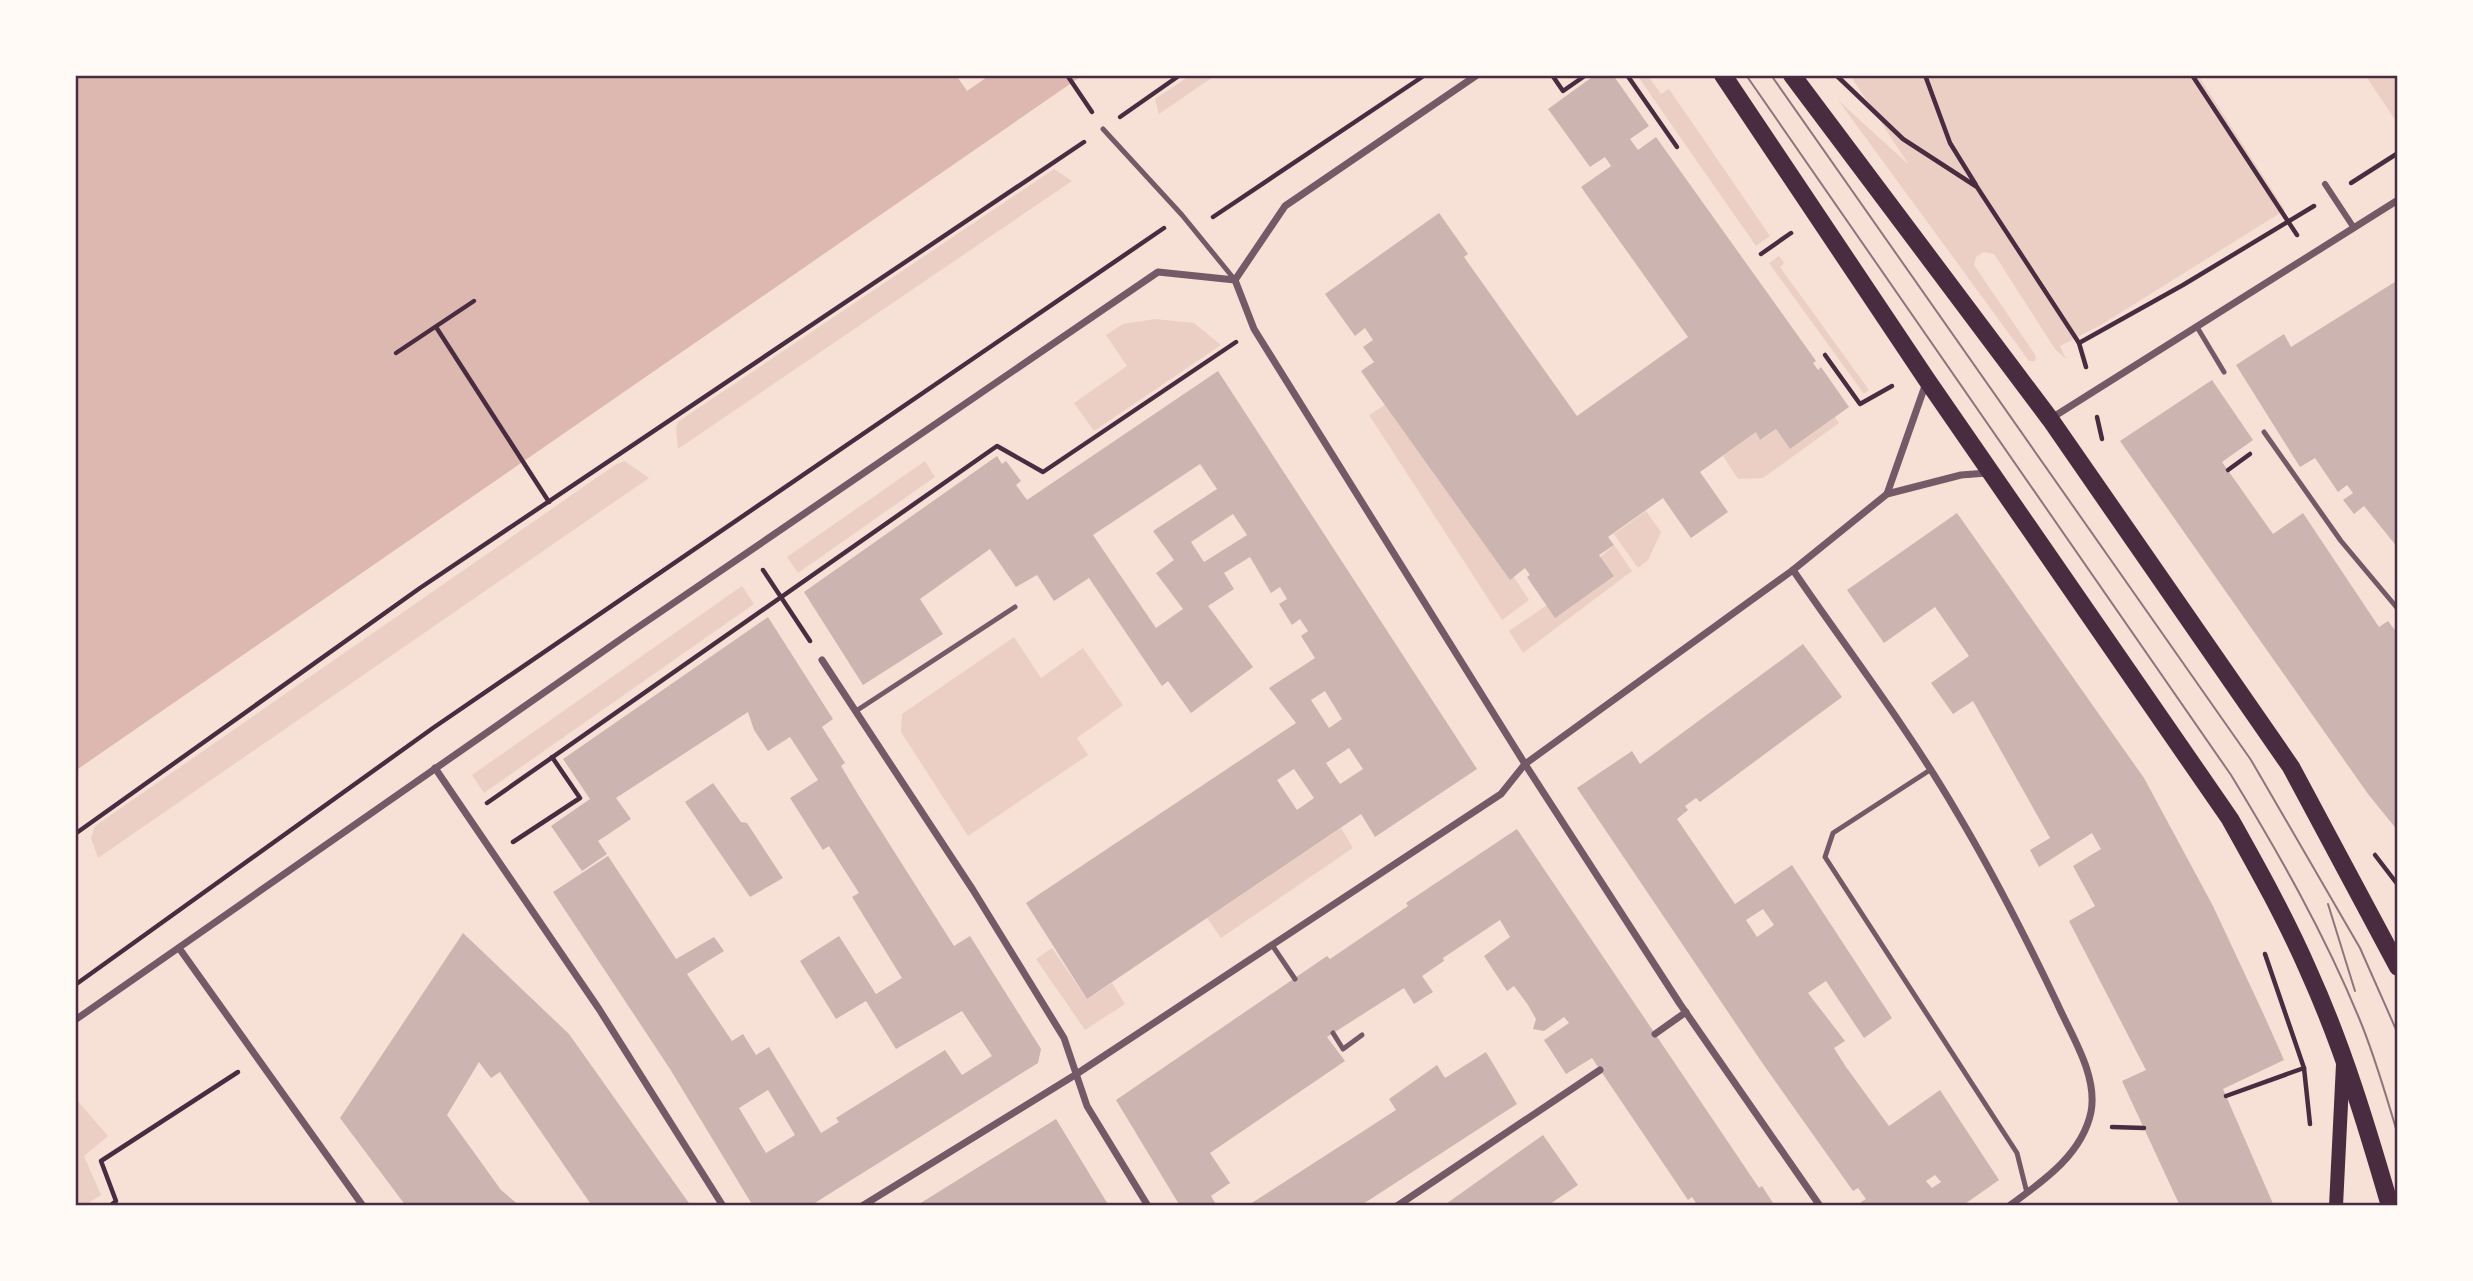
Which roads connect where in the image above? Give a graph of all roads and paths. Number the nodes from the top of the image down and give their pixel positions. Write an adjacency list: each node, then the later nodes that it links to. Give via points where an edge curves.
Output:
1 (1067, 75): 12 (path)
2 (1180, 75): 12 (path)
3 (1477, 75): 25 (street, via 1285,206)
4 (1552, 75): 5 (path, via 1563,91)
5 (1586, 75)
6 (1627, 75): 13 (path)
7 (1723, 75): 35 (main road)
8 (1792, 75): 37 (main road)
9 (1836, 75): 16 (path, via 1903,139)
10 (1925, 75): 16 (path, via 1951,143)
11 (2192, 75): 20 (path)
12 (1103, 129): 19 (lane); 41 (path)
13 (1677, 147)
14 (2398, 153): 17 (path)
15 (2325, 184): 17 (street)
16 (1977, 187): 30 (path)
17 (2332, 195): 20 (path); 21 (street)
18 (2398, 200): 21 (street)
19 (1182, 215): 25 (lane); 62 (path, via 433,729)
20 (2288, 222): 24 (path); 30 (path)
21 (2354, 228): 24 (street)
22 (1791, 233): 23 (path)
23 (1761, 254)
24 (2311, 256): 28 (street)
25 (1235, 280): 29 (street); 51 (street, via 1158,272)
26 (474, 301): 27 (path)
27 (436, 327): 31 (path); 41 (path)
28 (2197, 327): 34 (lane); 37 (street)
29 (1254, 329): 44 (path, via 1043,472 997,446); 50 (street)
30 (2079, 343): 33 (path)
31 (396, 353)
32 (1825, 355): 36 (path, via 1860,404)
33 (2087, 371)
34 (2224, 372)
35 (1927, 380): 39 (main road); 40 (street)
36 (1892, 386)
37 (2050, 419): 58 (main road, via 2291,767)
38 (2264, 432): 46 (lane, via 2341,541)
39 (1992, 472): 40 (street); 69 (main road, via 2230,819 2305,962)
40 (1887, 494): 42 (street)
41 (549, 502): 54 (path, via 420,588)
42 (1793, 570): 50 (street); 52 (street)
43 (770, 580): 44 (path)
44 (781, 596): 47 (path); 49 (path)
45 (1015, 607): 48 (lane)
46 (2398, 609)
47 (822, 660): 48 (street)
48 (856, 710): 72 (street, via 1064,1038)
49 (552, 757): 53 (path); 55 (path, via 580,797)
50 (1525, 764): 57 (street, via 1502,794); 63 (street)
51 (435, 768): 53 (street); 59 (street)
52 (1930, 770): 74 (street, via 2026,937 2084,1062 2091,1088); 77 (lane, via 1833,834 1825,857 2017,1153)
53 (469, 816): 55 (street)
54 (75, 834)
55 (495, 854): 80 (street)
56 (2262, 945): 70 (path)
57 (1272, 946): 61 (lane); 72 (street)
58 (2393, 947): 60 (main road)
59 (179, 948): 64 (street); 68 (street)
60 (2398, 967)
61 (1295, 979)
62 (75, 985)
63 (1686, 1013): 66 (street); 84 (street)
64 (75, 1020)
65 (1333, 1033): 67 (lane, via 1343,1048)
66 (1654, 1034)
67 (1362, 1035)
68 (259, 1058): 78 (path, via 101,1161 116,1201); 79 (street)
69 (2343, 1059): 86 (main road); 87 (main road)
70 (2304, 1068): 73 (path); 76 (path)
71 (1600, 1070): 83 (street)
72 (1075, 1075): 81 (street); 82 (street, via 1087,1106)
73 (2226, 1096)
74 (2087, 1126): 75 (path); 77 (street, via 2073,1151)
75 (2144, 1128)
76 (2310, 1131)
77 (2027, 1193): 85 (street)
78 (110, 1206)
79 (363, 1206)
80 (723, 1206)
81 (862, 1206)
82 (1147, 1206)
83 (1396, 1206)
84 (1820, 1206)
85 (2009, 1206)
86 (2336, 1206)
87 (2390, 1206)

